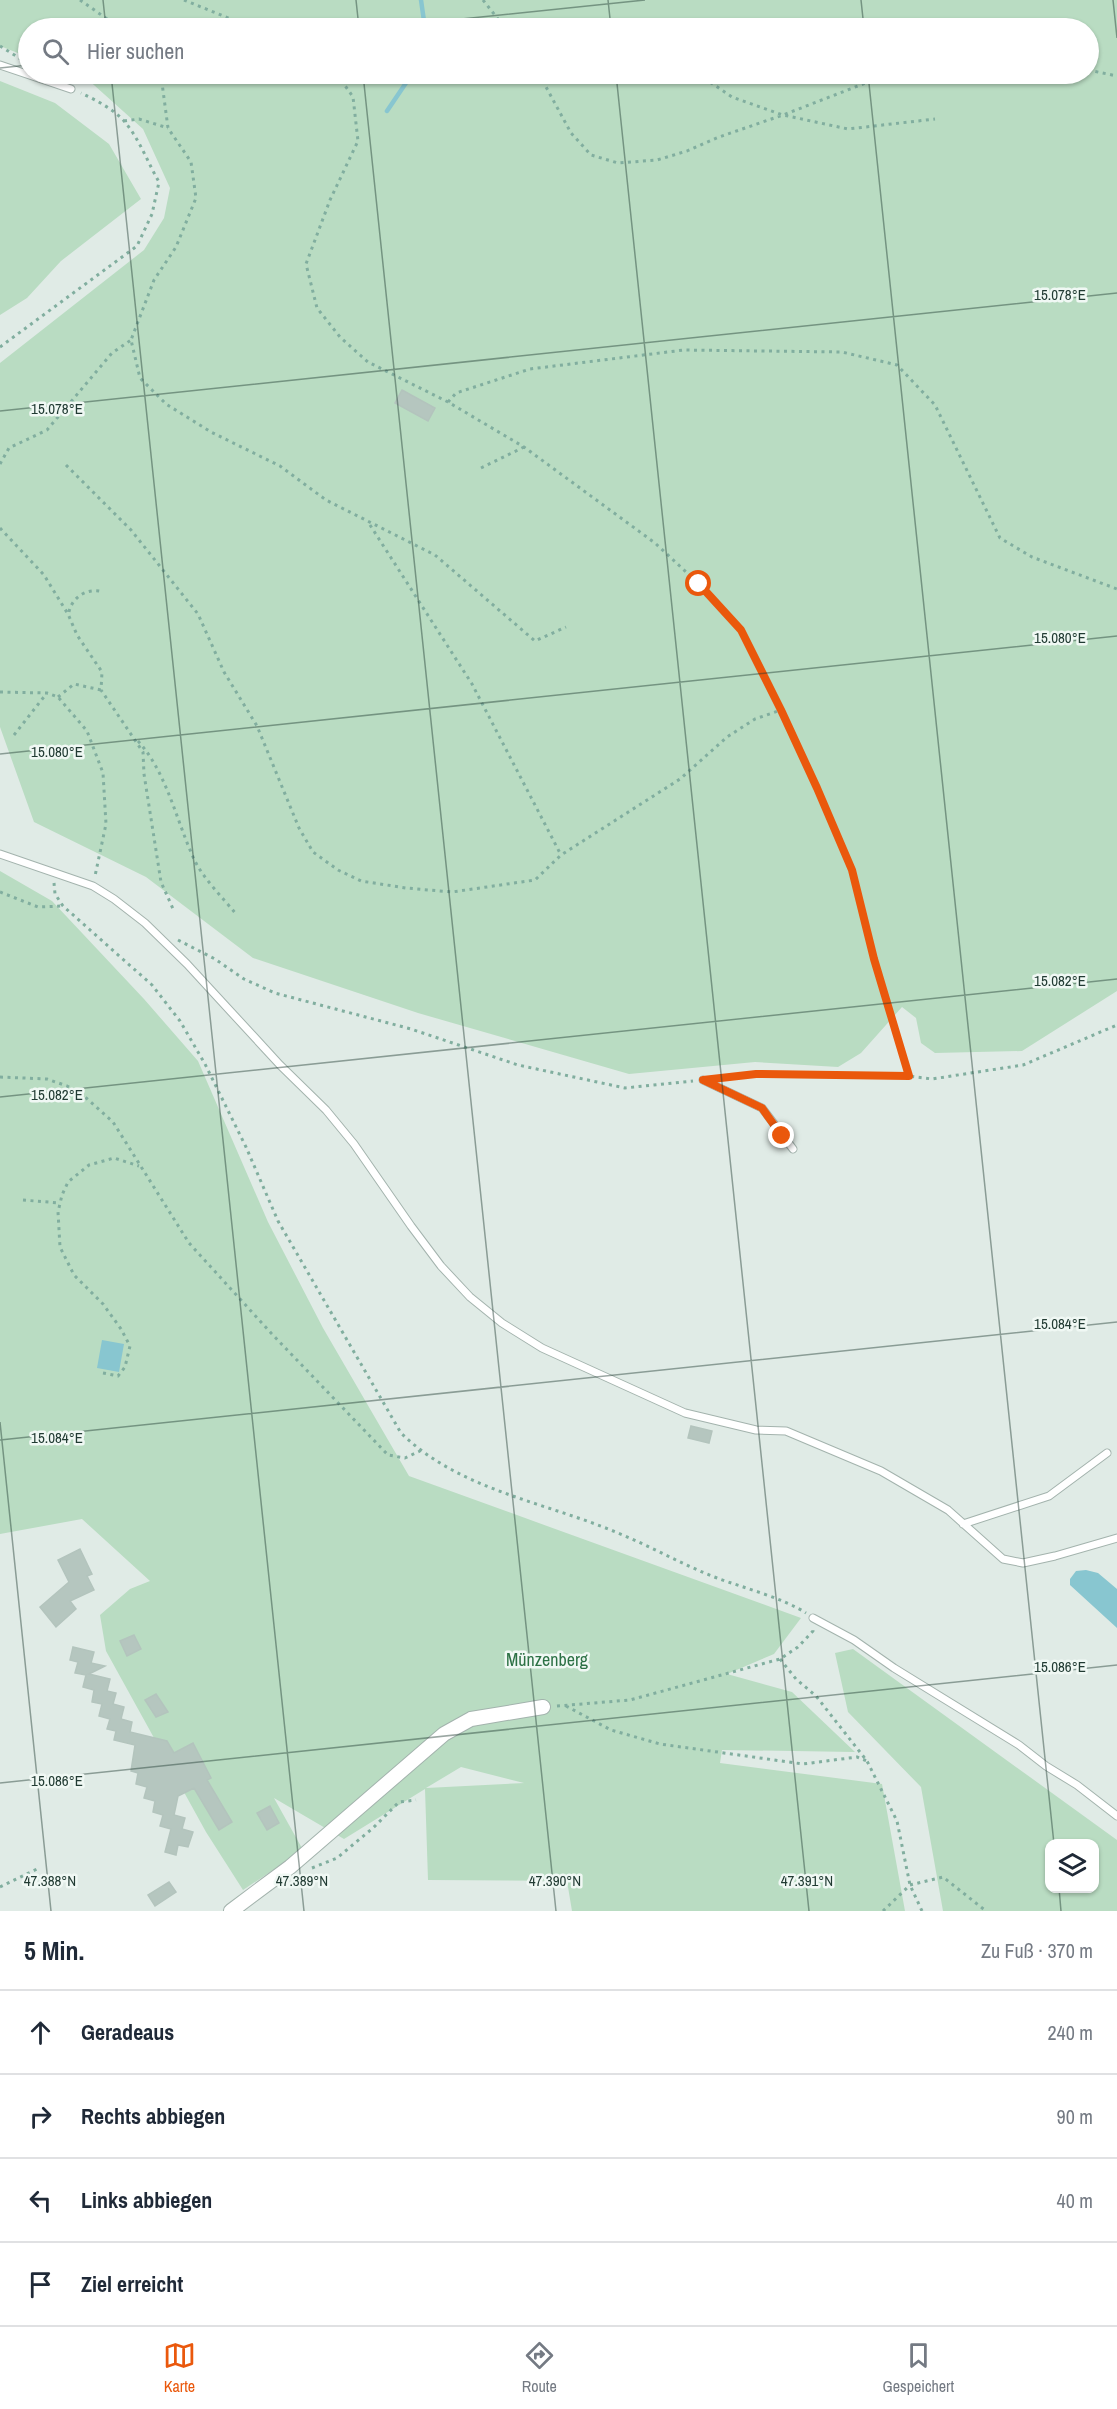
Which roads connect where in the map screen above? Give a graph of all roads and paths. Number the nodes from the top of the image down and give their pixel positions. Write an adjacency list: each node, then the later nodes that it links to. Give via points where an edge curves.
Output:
1 (80, 0): 4 (path)
2 (184, 0): 5 (path)
3 (483, 0): 6 (path)
4 (106, 18)
5 (228, 18)
6 (497, 18)
7 (0, 46): 8 (path)
8 (18, 57)
9 (0, 65): 10 (lane)
10 (18, 71)
11 (1099, 72): 12 (path)
12 (1117, 76)
13 (56, 84): 19 (lane)
14 (162, 84): 23 (path)
15 (344, 84): 26 (path, via 353,97 358,141 306,264 317,308 340,337 368,362)
16 (544, 84): 20 (path, via 571,134 591,155 618,163 657,160 687,152)
17 (713, 84): 20 (path, via 732,97)
18 (863, 84): 20 (path)
19 (71, 89): 22 (path, via 100,102)
20 (783, 115): 21 (path, via 848,129)
21 (935, 119)
22 (124, 121): 23 (path, via 139,119); 25 (path, via 159,182 152,214 138,246)
23 (168, 128): 24 (path, via 191,162 196,198 176,247 154,280)
24 (131, 340): 28 (path, via 112,353 47,429 9,448); 31 (path, via 140,378 166,404 211,432 280,466 326,500)
25 (0, 347)
26 (448, 402): 27 (path); 33 (path, via 456,393 530,369 684,350 842,352 897,365 935,405 1000,538 1032,557)
27 (524, 447): 30 (path); 41 (path, via 655,543 699,584 741,630)
28 (0, 464)
29 (66, 465): 45 (path, via 131,530 198,614 224,672 257,726 299,828 313,852 361,881 452,892 535,880)
30 (481, 468)
31 (369, 524): 36 (path, via 435,555 535,641); 45 (path, via 472,684)
32 (0, 528): 35 (path, via 44,575)
33 (1117, 589)
34 (103, 592): 35 (path, via 82,593 70,603)
35 (68, 614): 37 (path, via 102,672)
36 (566, 627)
37 (101, 690): 40 (path, via 75,684); 42 (path)
38 (0, 692): 39 (path)
39 (47, 693): 40 (path); 43 (path)
40 (58, 697): 47 (path, via 87,731 103,773 106,824)
41 (781, 710): 45 (path, via 754,719 680,779); 56 (path, via 852,870)
42 (130, 734): 50 (path, via 143,752 161,882); 51 (path, via 148,753 195,861)
43 (14, 735)
44 (0, 854): 46 (lane)
45 (561, 855)
46 (60, 874): 47 (lane); 49 (path, via 54,883 55,894)
47 (93, 886): 66 (lane, via 161,939 326,1110 441,1266 502,1323 542,1348 685,1413 756,1430 786,1431 881,1471 948,1510)
48 (0, 892): 49 (path, via 38,907)
49 (63, 906): 54 (path)
50 (174, 910)
51 (236, 914)
52 (177, 939): 58 (path, via 275,993 411,1029 518,1065 625,1088)
53 (126, 954): 54 (path)
54 (122, 958): 64 (path, via 152,985 180,1021 211,1074 278,1221 401,1432)
55 (1117, 1025): 56 (path, via 1023,1065 932,1079)
56 (909, 1076): 58 (path, via 756,1074)
57 (0, 1077): 60 (path, via 47,1079 83,1095 113,1122)
58 (703, 1080): 59 (lane, via 762,1108)
59 (793, 1149)
60 (141, 1166): 62 (path, via 114,1158 89,1165 68,1182); 64 (path, via 175,1223 208,1266 387,1455 405,1458)
61 (23, 1200): 62 (path)
62 (59, 1203): 63 (path, via 60,1247 75,1275 103,1304 130,1346 125,1367 118,1376)
63 (103, 1373)
64 (420, 1451): 68 (path, via 505,1493 617,1532)
65 (1107, 1453): 66 (lane, via 1049,1496)
66 (963, 1524): 67 (lane, via 1003,1559 1023,1563)
67 (1117, 1538)
68 (813, 1618): 69 (path, via 813,1631); 74 (lane, via 1010,1739)
69 (780, 1659): 70 (path, via 630,1700); 72 (path, via 816,1696)
70 (564, 1705): 71 (path); 72 (path, via 611,1730 660,1744 803,1764 857,1757)
71 (543, 1707): 75 (street, via 471,1719 444,1734)
72 (867, 1761): 77 (path, via 897,1821)
73 (416, 1800): 75 (path, via 399,1802 337,1858 307,1870)
74 (1117, 1816)
75 (294, 1863): 79 (street)
76 (39, 1868): 78 (path)
77 (910, 1885): 80 (path); 81 (path); 82 (path, via 943,1876)
78 (0, 1887)
79 (231, 1911)
80 (883, 1911)
81 (922, 1911)
82 (986, 1911)

